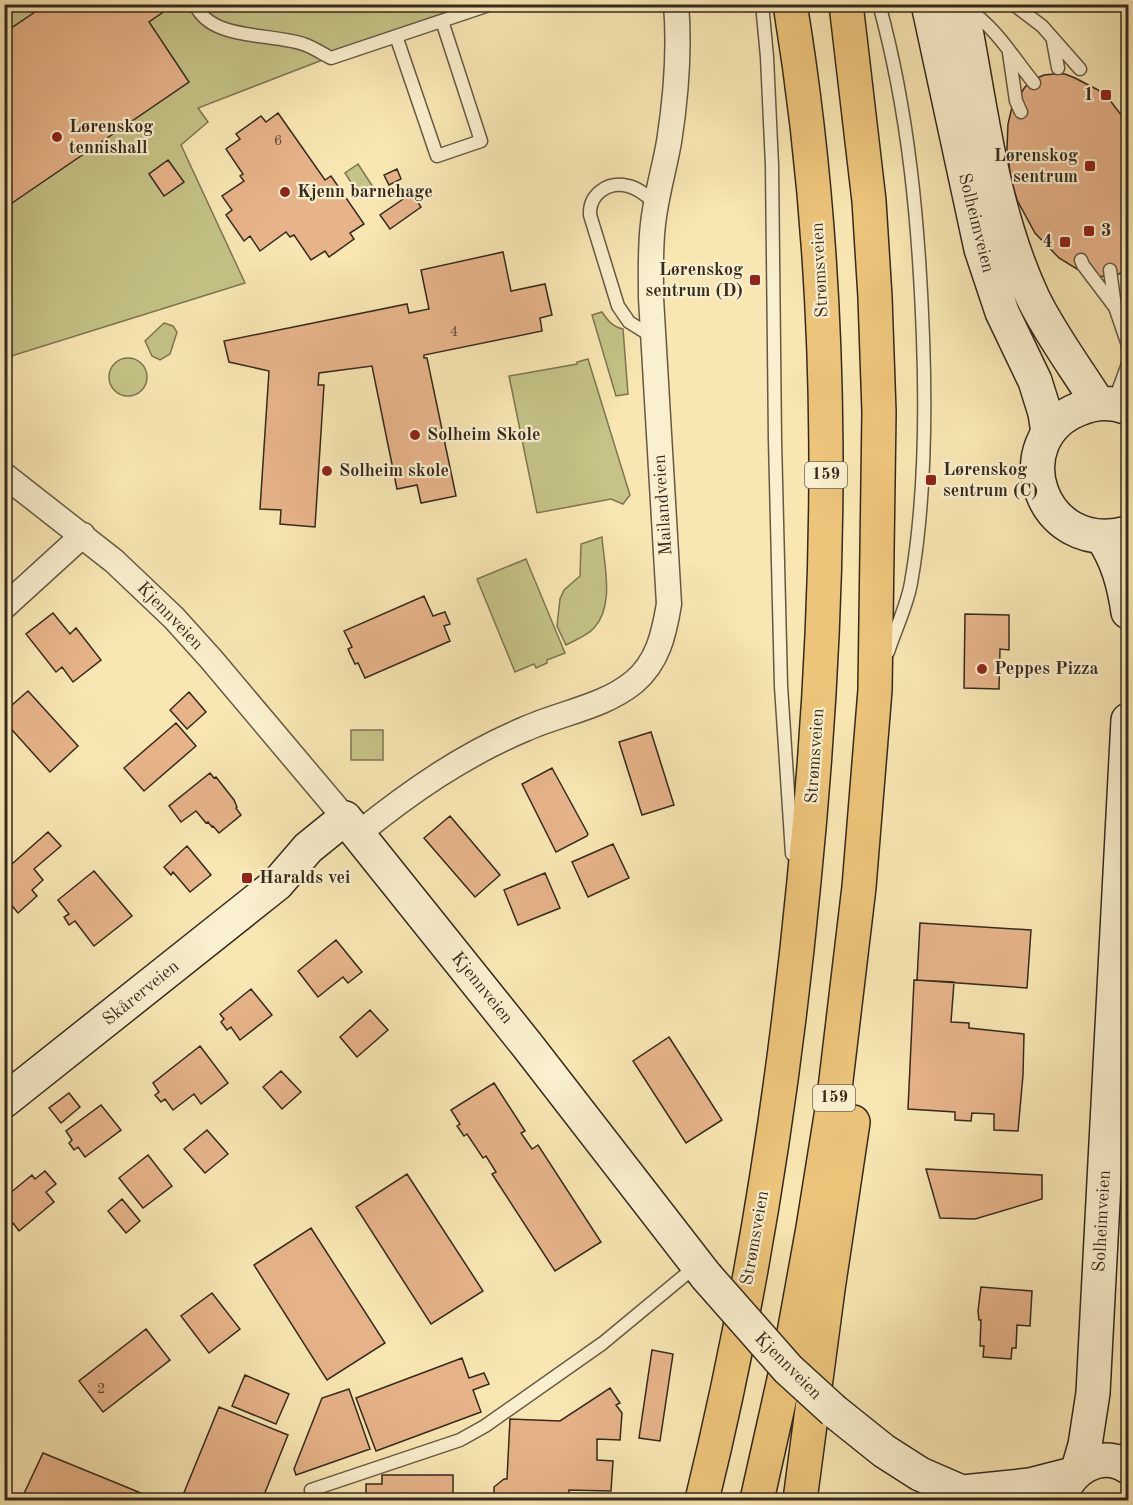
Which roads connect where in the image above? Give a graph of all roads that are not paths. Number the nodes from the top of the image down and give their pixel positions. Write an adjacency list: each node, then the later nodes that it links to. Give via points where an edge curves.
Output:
1 (195, 4): 12 (lane, via 205,20 222,28 306,45 331,58)
2 (492, 4): 11 (lane)
3 (676, 4): 19 (street, Mailandveien, via 678,61 669,142)
4 (762, 4): 37 (lane, via 772,165 781,686)
5 (790, 4): 37 (highway, Strømsveien / 159, via 816,209 827,491 821,678)
6 (846, 4): 33 (highway, 159, via 869,201 875,297 879,423)
7 (879, 4): 33 (lane, via 905,125 915,202 923,321 924,443 911,585)
8 (928, 4): 27 (main road, Solheimveien, via 981,249 1002,312 1038,389)
9 (962, 4): 14 (lane, via 988,24); 26 (main road, Solheimveien, via 988,153 1008,236 1047,326)
10 (1013, 4): 13 (lane)
11 (442, 21): 12 (lane); 12 (lane, via 481,141 466,147 437,156)
12 (396, 36)
13 (1052, 40): 15 (lane); 16 (lane)
14 (1009, 52): 17 (lane); 18 (lane)
15 (1058, 68)
16 (1080, 69)
17 (1034, 83)
18 (1021, 111)
19 (656, 204): 23 (street, Mailandveien, via 650,253); 23 (lane, via 636,189 619,185 603,188 590,207 618,306 629,322)
20 (1081, 260): 22 (lane)
21 (1110, 270): 22 (lane)
22 (1115, 307): 24 (lane)
23 (653, 337): 36 (street, Mailandveien, via 669,604 658,651 645,672 619,692 525,728 476,752)
24 (1128, 345)
25 (1128, 364): 26 (lane)
26 (1113, 405): 27 (main road, via 1073,411)
27 (1048, 433): 30 (main road, via 1038,471 1044,499 1062,522 1074,530)
28 (4, 475): 29 (street, Kjennveien)
29 (83, 535): 31 (street); 36 (street, Kjennveien, via 141,585 212,659)
30 (1115, 535): 32 (main road, via 1114,555)
31 (4, 607)
32 (1128, 612)
33 (875, 690): 35 (highway, 159)
34 (1128, 720): 41 (main road, Solheimveien, via 1094,1393 1085,1445)
35 (865, 813): 45 (highway, 159, via 834,1097 792,1344); 46 (highway, via 853,1123)
36 (352, 826): 38 (main road, Skårerveien, via 318,864 277,884); 39 (main road, Kjennveien)
37 (798, 945): 44 (highway, Strømsveien / 159, via 762,1199 736,1346)
38 (4, 1101)
39 (701, 1270): 42 (lane, via 485,1426 460,1440); 43 (main road, Kjennveien, bridge, via 788,1369 834,1412 920,1474)
40 (1128, 1467): 41 (main road, Kjennveien, via 1100,1461)
41 (1071, 1481): 43 (main road, Kjennveien)
42 (311, 1490)
43 (971, 1496)
44 (702, 1500)
45 (757, 1500)
46 (800, 1500)

